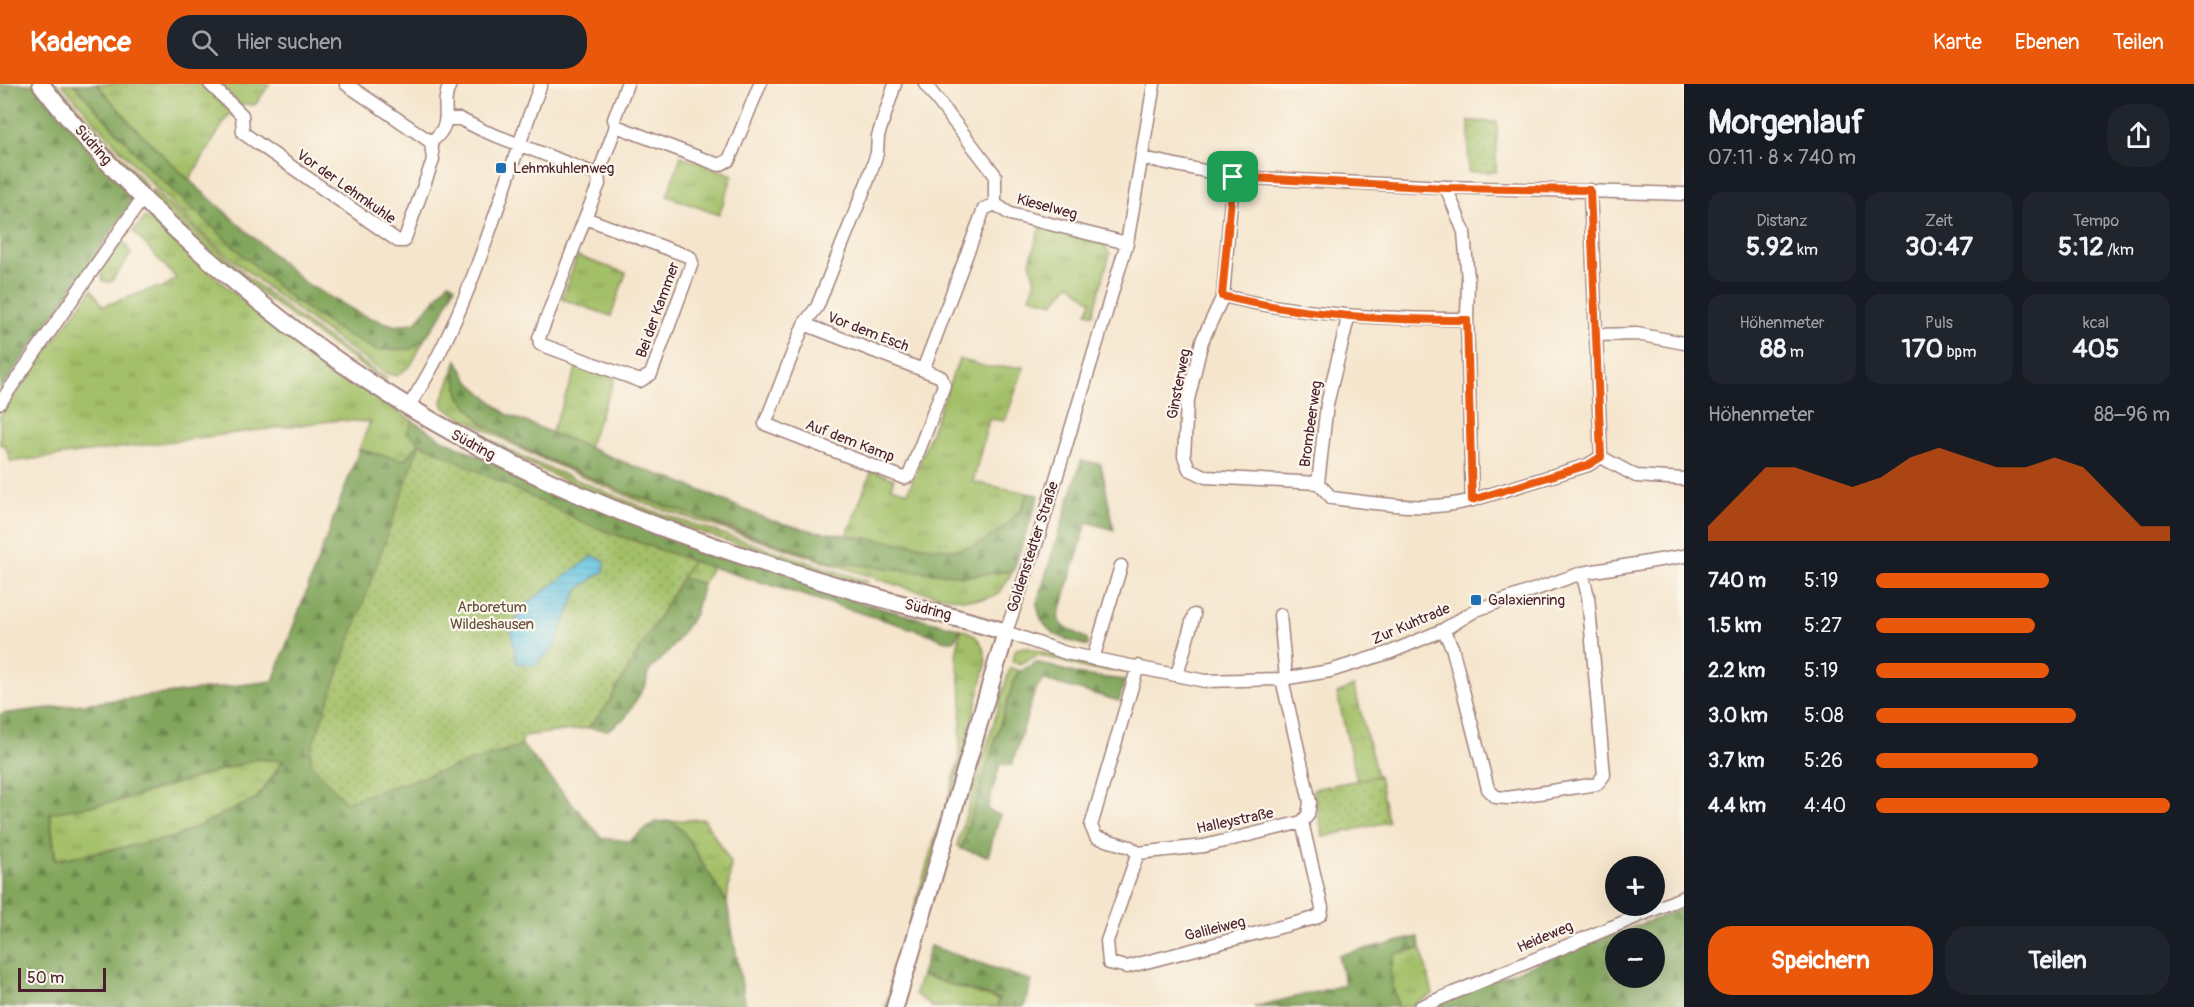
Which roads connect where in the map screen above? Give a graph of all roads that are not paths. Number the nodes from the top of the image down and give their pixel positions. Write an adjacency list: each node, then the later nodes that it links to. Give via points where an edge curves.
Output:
1 (41, 84): 21 (main road, Südring)
2 (210, 84): 13 (street, Vor der Lehmkuhle, via 242,115 243,133 398,241 404,241 433,160)
3 (345, 84): 13 (street)
4 (450, 84): 11 (street, via 446,92)
5 (541, 84): 14 (street)
6 (627, 84): 12 (street, Bei der Kammer, via 614,119)
7 (760, 84): 12 (street, via 729,160 719,165)
8 (896, 84): 28 (street, Vor dem Esch, via 867,180 817,307)
9 (925, 84): 22 (street, Kieselweg, via 995,175)
10 (1154, 84): 15 (street, Goldenstedter Straße)
11 (447, 119): 13 (street, via 443,132); 14 (street, via 460,119)
12 (616, 126): 16 (street, Bei der Kammer)
13 (431, 142)
14 (519, 144): 16 (street); 33 (street, via 464,296 441,350)
15 (1143, 158): 17 (street); 24 (street, Goldenstedter Straße)
16 (598, 175): 23 (street, Bei der Kammer)
17 (1233, 177): 18 (street); 25 (street, Ginsterweg)
18 (1446, 188): 19 (street); 27 (street, via 1464,232)
19 (1590, 190): 20 (street); 29 (street)
20 (1684, 194)
21 (142, 199): 32 (street); 33 (main road, Südring, via 272,315)
22 (995, 204): 24 (street, Kieselweg, via 1010,214); 31 (street, Vor dem Esch, via 984,209)
23 (585, 218): 23 (street, Bei der Kammer, via 690,257 692,263 646,379 640,381 540,345)
24 (1127, 243): 44 (street, Goldenstedter Straße)
25 (1222, 296): 26 (street, via 1277,309); 36 (street, Ginsterweg, via 1202,341 1187,404 1184,456 1189,469 1206,477)
26 (1347, 318): 27 (street); 36 (street, Brombeerweg, via 1327,404)
27 (1467, 320): 37 (street)
28 (804, 324): 31 (street, Vor dem Esch); 31 (street, Auf dem Kamp, via 765,424 904,478 909,476 944,385 941,377)
29 (1595, 335): 30 (street, via 1637,334); 34 (street)
30 (1684, 343)
31 (923, 370)
32 (0, 403)
33 (408, 407): 44 (main road, Südring, via 517,468 664,528 888,600)
34 (1601, 457): 35 (street, via 1636,476); 37 (street, Brombeerweg, via 1588,465)
35 (1684, 479)
36 (1318, 483): 37 (street, Brombeerweg, via 1332,498 1402,506 1451,506)
37 (1472, 500)
38 (1684, 556): 40 (street, Zur Kuhtrade)
39 (1121, 566): 45 (street)
40 (1582, 573): 43 (street, Zur Kuhtrade, via 1476,610); 43 (street, via 1588,596 1604,775 1597,784 1496,797 1488,789 1452,647)
41 (1194, 615): 47 (street)
42 (1280, 615): 48 (street)
43 (1443, 630): 48 (street, Zur Kuhtrade, via 1330,671)
44 (1006, 632): 45 (street, Zur Kuhtrade); 52 (main road, Goldenstedter Straße)
45 (1093, 659): 46 (street, Zur Kuhtrade)
46 (1138, 666): 47 (street, Zur Kuhtrade); 50 (street, via 1092,826 1096,837)
47 (1177, 675): 48 (street, Zur Kuhtrade, via 1214,681)
48 (1284, 679): 49 (street, via 1310,802)
49 (1302, 822): 50 (street, Halleystraße, via 1204,846); 50 (street, Galileiweg, via 1321,914 1126,967 1109,963 1107,941)
50 (1137, 853)
51 (1684, 897): 53 (street, Heideweg)
52 (895, 1007)
53 (1419, 1007)

